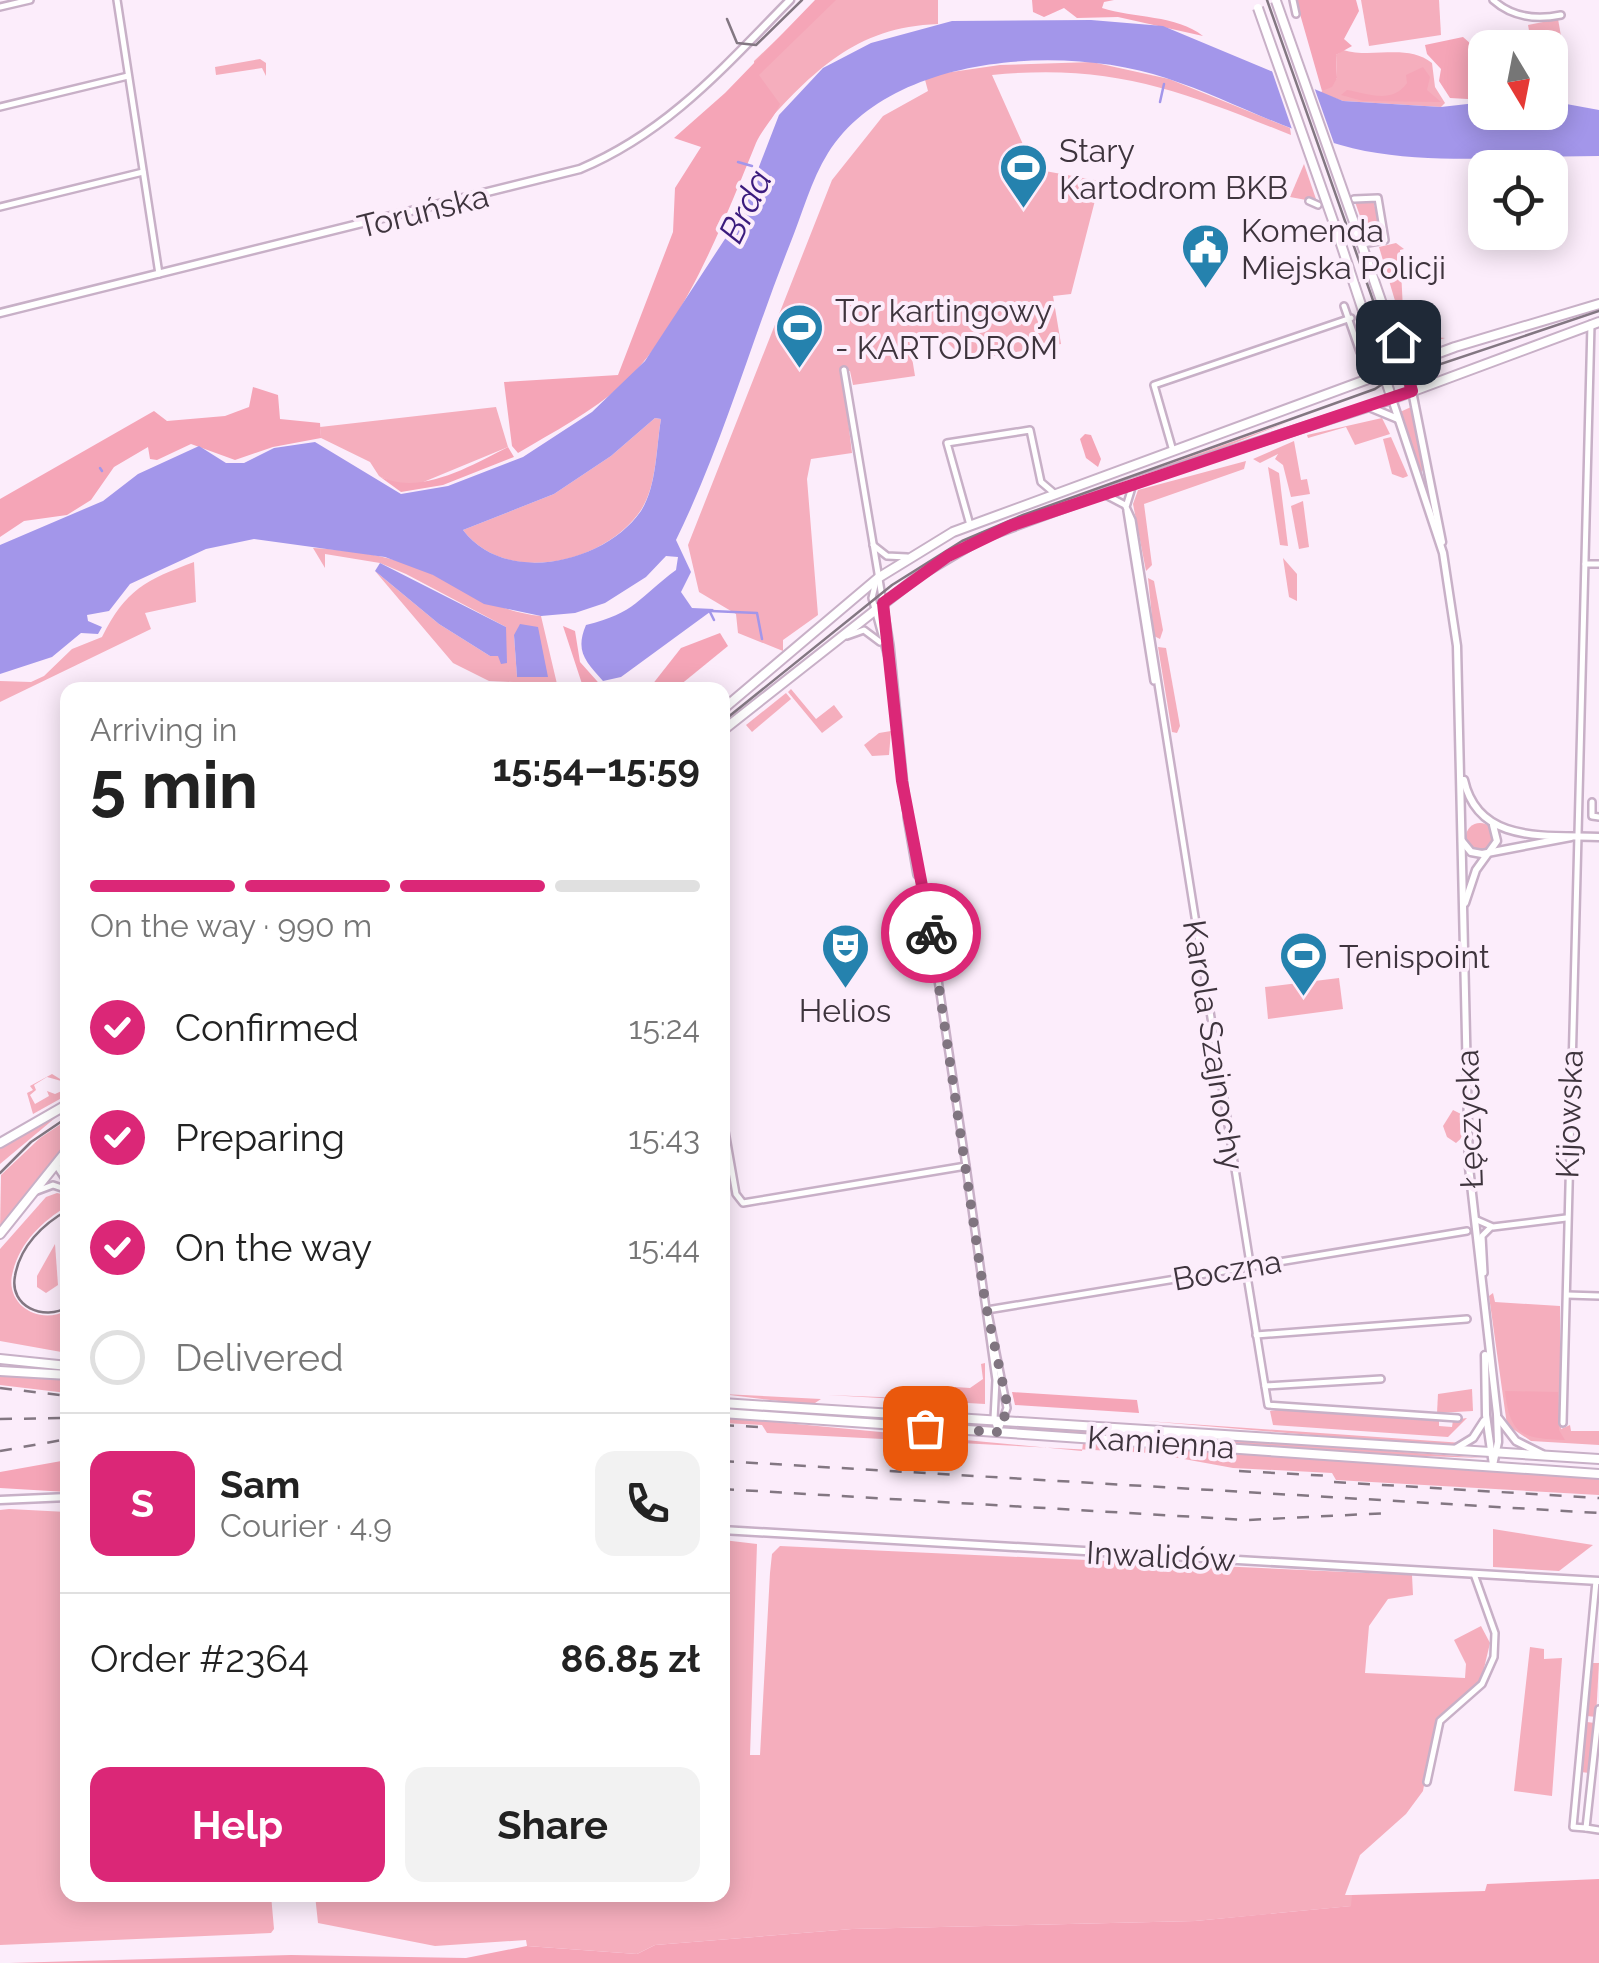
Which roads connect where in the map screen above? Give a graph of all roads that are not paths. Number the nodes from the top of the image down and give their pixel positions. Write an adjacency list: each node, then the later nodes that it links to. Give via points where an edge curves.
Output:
1 (30, 0): 7 (street)
2 (118, 0): 11 (street)
3 (790, 0): 19 (street, Toruńska, via 675,114 597,162 532,184)
4 (1276, 0): 18 (main road, bridge)
5 (1293, 0): 9 (street)
6 (1493, 0): 10 (street, via 1538,18)
7 (5, 4)
8 (1256, 4): 26 (main road, bridge)
9 (1296, 14)
10 (1561, 15)
11 (129, 75): 12 (street); 13 (street)
12 (0, 107)
13 (143, 172): 17 (street); 19 (street)
14 (1354, 199): 18 (street, via 1378,198 1385,240)
15 (1309, 201): 16 (street)
16 (1318, 205)
17 (0, 206)
18 (1362, 244): 25 (main road)
19 (160, 275): 22 (street, Toruńska)
20 (1599, 304): 28 (main road)
21 (1344, 306): 23 (street)
22 (0, 313)
23 (1350, 318): 27 (street); 39 (street, via 1154,385)
24 (1595, 323): 34 (street, Kijowska); 35 (main road)
25 (1400, 348): 28 (main road); 29 (main road)
26 (1376, 349): 31 (main road); 33 (main road)
27 (1360, 352)
28 (1430, 356): 29 (main road)
29 (1405, 365): 31 (main road); 35 (main road)
30 (844, 370): 47 (street)
31 (1384, 372): 33 (main road); 36 (main road)
32 (1599, 378): 34 (street)
33 (1364, 379): 39 (main road)
34 (1590, 379): 40 (street, Kijowska)
35 (1412, 391): 36 (main road); 48 (street, Łęczycka)
36 (1392, 399): 37 (main road); 38 (street, Łęczycka)
37 (1368, 407): 38 (street); 42 (main road)
38 (1399, 420): 48 (street, Łęczycka)
39 (1174, 451): 43 (main road)
40 (1589, 464): 41 (street); 50 (street, Kijowska)
41 (1599, 465)
42 (1134, 482): 44 (main road); 45 (street, Karola Szajnochy)
43 (1054, 493): 46 (main road); 46 (street, via 1041,482 1030,430 948,443)
44 (1101, 494): 45 (street); 53 (main road, via 982,538)
45 (1126, 509): 87 (street, Karola Szajnochy)
46 (970, 525): 49 (main road)
47 (872, 542): 49 (street, via 887,556); 52 (street)
48 (1443, 553): 60 (street, Łęczycka, via 1457,646)
49 (909, 557): 52 (main road)
50 (1585, 564): 51 (street); 61 (street, Kijowska)
51 (1599, 564)
52 (878, 578): 53 (street); 54 (street); 58 (main road)
53 (886, 601): 54 (main road); 57 (street)
54 (874, 610): 55 (street); 56 (main road)
55 (883, 646): 56 (street, via 861,630); 57 (street)
56 (827, 648): 59 (main road)
57 (889, 660): 76 (street, via 906,807)
58 (730, 703)
59 (730, 725)
60 (1463, 785): 64 (street, Łęczycka); 66 (street, Łęczycka)
61 (1579, 800): 62 (street); 67 (street, Kijowska)
62 (1596, 802): 63 (street, via 1592,816)
63 (1599, 816)
64 (1484, 819): 65 (street); 66 (street, via 1472,820)
65 (1492, 823): 67 (street, via 1512,832); 69 (street, Łęczycka, via 1498,836)
66 (1462, 835): 69 (street, via 1471,852); 70 (street, Łęczycka)
67 (1578, 836): 68 (street); 69 (street); 81 (street, Kijowska)
68 (1599, 837)
69 (1489, 853): 70 (street, Łęczycka, via 1471,880)
70 (1464, 914): 80 (street, Łęczycka)
71 (60, 1109): 72 (main road)
72 (0, 1143)
73 (60, 1160): 75 (main road)
74 (730, 1160): 76 (street, via 743,1203)
75 (56, 1165): 77 (street); 79 (main road)
76 (966, 1166): 91 (street)
77 (60, 1172)
78 (60, 1185): 79 (street)
79 (34, 1193): 85 (main road)
80 (1474, 1212): 82 (street); 86 (street, Łęczycka)
81 (1566, 1218): 83 (street); 89 (street, Kijowska)
82 (1484, 1226): 83 (street); 86 (street)
83 (1493, 1227): 88 (street, via 1482,1236)
84 (1467, 1231): 87 (street, Boczna)
85 (0, 1234)
86 (1476, 1234): 88 (street, Łęczycka)
87 (1248, 1266): 91 (street, Boczna); 94 (street, Karola Szajnochy)
88 (1482, 1295): 93 (street, Łęczycka)
89 (1567, 1295): 90 (street); 108 (street, Kijowska)
90 (1599, 1296)
91 (987, 1310): 106 (street); 107 (street)
92 (1466, 1319): 94 (street)
93 (1485, 1324): 103 (street, Łęczycka); 104 (street, Łęczycka)
94 (1256, 1335): 100 (street, Karola Szajnochy)
95 (0, 1360): 96 (main road)
96 (60, 1365)
97 (0, 1371): 98 (main road)
98 (60, 1375)
99 (1382, 1379): 100 (street)
100 (1265, 1386): 105 (street, Karola Szajnochy, via 1268,1405)
101 (730, 1403): 106 (main road, Kamienna)
102 (730, 1413): 109 (main road, Kamienna)
103 (1496, 1414): 111 (street, Łęczycka); 112 (street, via 1512,1438)
104 (1486, 1415): 110 (street, via 1473,1438); 111 (street, Łęczycka)
105 (1458, 1418)
106 (994, 1419): 107 (main road, Kamienna); 109 (street)
107 (1006, 1419): 109 (street); 110 (main road, Kamienna)
108 (1563, 1423)
109 (998, 1432): 114 (main road, Kamienna)
110 (1452, 1450): 111 (main road, Kamienna)
111 (1493, 1453): 112 (main road, Kamienna); 114 (street, Łęczycka)
112 (1546, 1456): 113 (main road, Kamienna)
113 (1599, 1459)
114 (1493, 1465): 115 (main road, Kamienna)
115 (1599, 1474)
116 (60, 1497): 117 (street)
117 (0, 1500)
118 (730, 1530): 119 (street, Inwalidów)
119 (1474, 1574): 120 (street, Inwalidów); 128 (street, via 1495,1633 1494,1657 1482,1684 1440,1721)
120 (1598, 1581): 121 (street)
121 (1598, 1597): 122 (street)
122 (1595, 1660): 124 (street)
123 (1599, 1708): 125 (street)
124 (1585, 1718): 125 (street); 126 (street)
125 (1598, 1720): 127 (street)
126 (1579, 1779): 127 (street); 129 (street)
127 (1591, 1780): 130 (street)
128 (1428, 1782)
129 (1575, 1814): 130 (street); 131 (street, via 1573,1827)
130 (1588, 1815): 131 (street)
131 (1586, 1828): 132 (street)
132 (1599, 1830)

